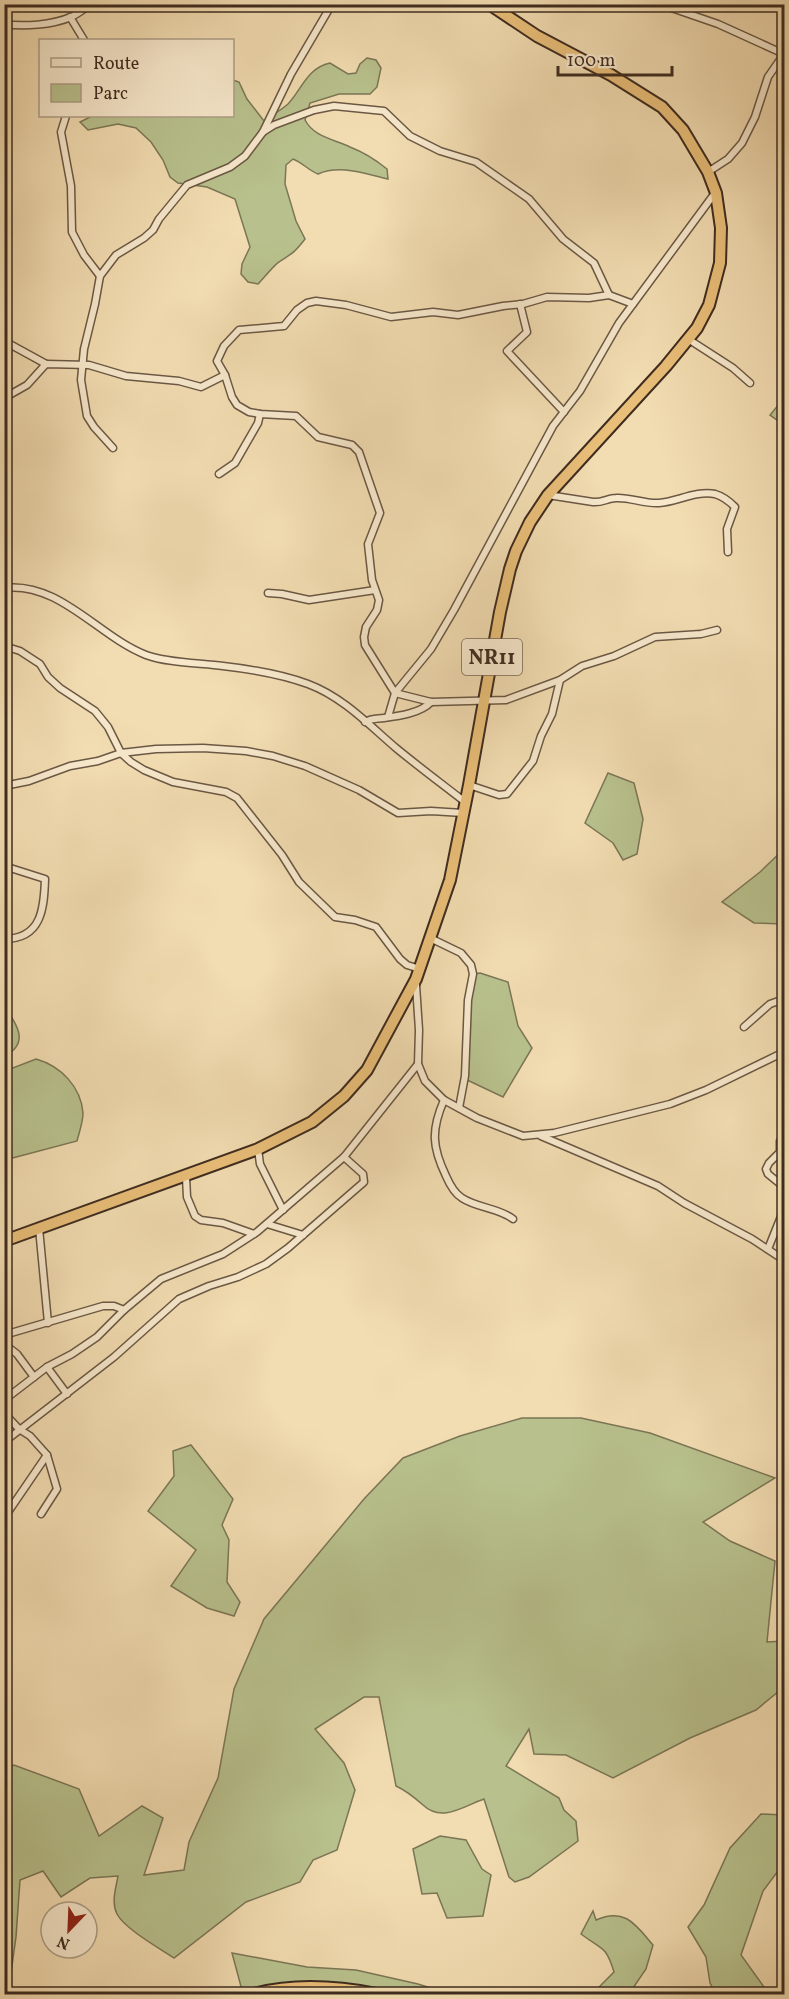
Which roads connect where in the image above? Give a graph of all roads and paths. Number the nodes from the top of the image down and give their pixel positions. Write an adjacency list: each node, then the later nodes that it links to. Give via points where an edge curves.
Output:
1 (91, 4): 5 (street)
2 (332, 4): 10 (street)
3 (489, 4): 11 (highway, NR11, via 662,107 683,130)
4 (660, 4): 8 (street, via 718,24)
5 (70, 17): 6 (street, via 30,25); 7 (street)
6 (4, 24)
7 (83, 39)
8 (784, 54): 11 (street, via 768,77 742,143 728,159)
9 (66, 117): 13 (street, via 61,132 71,186 72,232)
10 (263, 132): 13 (street, via 237,164 187,185 153,230 116,255); 14 (street, via 333,106 384,111 410,136 476,162 529,199 556,232 594,263)
11 (708, 172): 12 (highway, NR11)
12 (716, 193): 16 (street); 17 (highway, NR11, via 720,263 709,305)
13 (100, 276): 20 (street)
14 (609, 295): 15 (street, via 547,297); 16 (street)
15 (520, 304): 21 (street, via 458,315 433,312 391,318 346,305 307,303 284,326 239,330 217,361); 24 (street, via 527,332 507,351)
16 (633, 304): 24 (street)
17 (688, 339): 22 (street); 28 (highway, NR11)
18 (4, 340): 19 (street)
19 (46, 364): 20 (street); 23 (street, via 27,385)
20 (82, 364): 21 (street, via 126,376 201,387); 26 (street, via 87,416)
21 (225, 375): 25 (street, via 237,405)
22 (750, 383)
23 (4, 398)
24 (564, 412): 36 (street, via 537,452 431,649)
25 (260, 414): 27 (street, via 235,463); 31 (street, via 296,416 318,437 356,448 380,513 368,544)
26 (113, 448)
27 (219, 474)
28 (548, 495): 29 (street, via 600,503 616,498 659,503 715,494 735,507 727,529); 37 (highway, NR11, via 530,522 510,569)
29 (728, 552)
30 (4, 588): 40 (street, via 25,588 51,596 147,656 226,666 308,684 327,692)
31 (375, 590): 32 (street, via 309,600); 36 (street, via 377,610 366,627 365,645)
32 (268, 593)
33 (717, 630): 35 (street, via 655,637 582,666)
34 (4, 646): 41 (street, via 40,664 60,688 95,711)
35 (560, 680): 37 (street, via 506,700); 42 (street, via 552,714 533,761 507,794)
36 (395, 693): 38 (street); 39 (street)
37 (484, 701): 38 (street); 42 (highway, NR11)
38 (431, 702): 39 (street, via 422,711)
39 (388, 717): 40 (street)
40 (365, 722): 44 (street)
41 (121, 753): 43 (street); 44 (street, via 203,748 255,753 305,766 344,782 398,813); 48 (street, via 144,770 173,782 226,792 237,798 299,882 335,917 376,927 400,959)
42 (470, 785): 44 (highway, NR11)
43 (4, 786)
44 (464, 808): 46 (highway, NR11, via 450,880)
45 (4, 866): 47 (street, via 45,879 41,912 34,928 27,935)
46 (430, 938): 48 (highway, NR11); 54 (street, via 461,953 471,965 465,1076)
47 (4, 939)
48 (418, 974): 52 (street); 57 (highway, NR11, via 367,1070 350,1089 312,1122)
49 (784, 999): 50 (street, via 770,1004)
50 (744, 1027)
51 (784, 1052): 55 (street, via 670,1104)
52 (418, 1064): 53 (street, via 425,1081); 58 (street)
53 (444, 1100): 54 (street); 63 (street, via 436,1124 435,1146 450,1185 459,1197)
54 (459, 1108): 55 (street, via 508,1132)
55 (541, 1136): 69 (street, via 658,1186)
56 (784, 1137): 60 (street, via 780,1152 766,1169)
57 (258, 1149): 59 (highway, NR11); 62 (street, via 260,1164)
58 (344, 1157): 62 (street); 67 (street, via 363,1174 364,1182)
59 (186, 1177): 65 (highway, NR11); 66 (street, via 187,1197 195,1216)
60 (784, 1187)
61 (784, 1209): 69 (street)
62 (283, 1210): 64 (street)
63 (513, 1219)
64 (267, 1224): 66 (street); 67 (street)
65 (39, 1228): 68 (highway, NR11); 72 (street)
66 (254, 1234): 71 (street, via 223,1254 161,1279)
67 (303, 1235): 77 (street, via 266,1264 179,1299)
68 (4, 1241)
69 (768, 1249): 70 (street)
70 (784, 1260)
71 (124, 1310): 72 (street, via 103,1306); 75 (street, via 97,1337)
72 (48, 1323): 73 (street)
73 (4, 1335)
74 (4, 1344): 76 (street)
75 (47, 1367): 76 (street); 77 (street)
76 (34, 1377): 78 (street)
77 (67, 1394): 80 (street)
78 (4, 1400)
79 (4, 1413): 80 (street)
80 (19, 1429): 81 (street); 82 (street)
81 (4, 1442)
82 (47, 1455): 83 (street, via 57,1489); 84 (street)
83 (41, 1514)
84 (4, 1518)
85 (254, 1995): 86 (highway, via 299,1986 341,1987)
86 (377, 1995)

